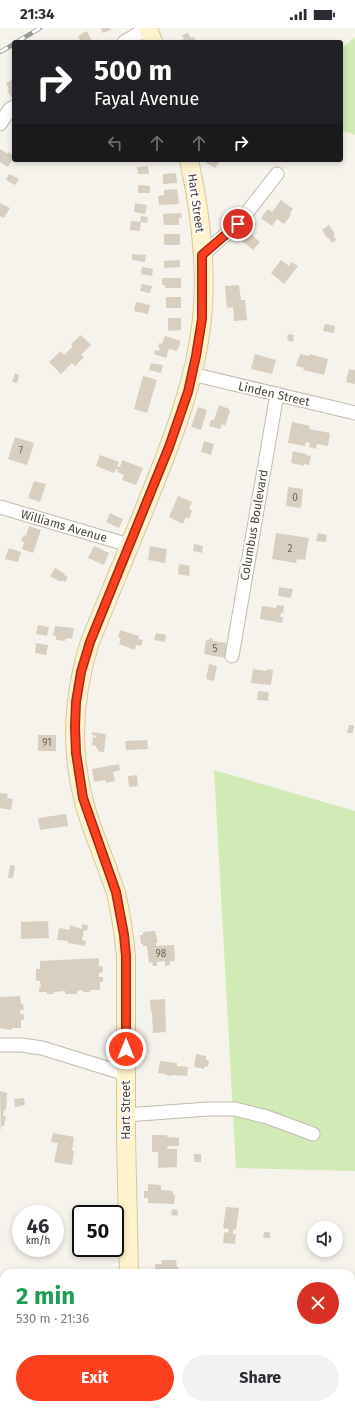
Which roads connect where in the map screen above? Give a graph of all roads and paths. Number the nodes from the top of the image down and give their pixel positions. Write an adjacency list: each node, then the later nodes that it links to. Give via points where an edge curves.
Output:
1 (148, 28): 2 (street); 3 (main road)
2 (127, 40)
3 (152, 40)
4 (12, 108): 5 (street)
5 (0, 124)
6 (189, 162): 8 (main road, Hart Street)
7 (277, 174): 8 (street, via 238,224)
8 (202, 255): 9 (main road, Hart Street, via 202,319)
9 (192, 374): 10 (street, Linden Street); 13 (main road, Hart Street, via 169,447)
10 (277, 394): 11 (street, Linden Street); 14 (street, Columbus Boulevard)
11 (355, 413)
12 (0, 507): 13 (street, Williams Avenue)
13 (129, 545): 16 (main road, Hart Street, via 85,657 78,687 75,719 76,753 83,798 116,892 124,935)
14 (232, 656)
15 (0, 1045): 16 (street, via 42,1048)
16 (126, 1074): 17 (main road, Hart Street)
17 (126, 1115): 18 (street, via 235,1109 267,1117); 19 (main road, Hart Street)
18 (312, 1134)
19 (129, 1269)

